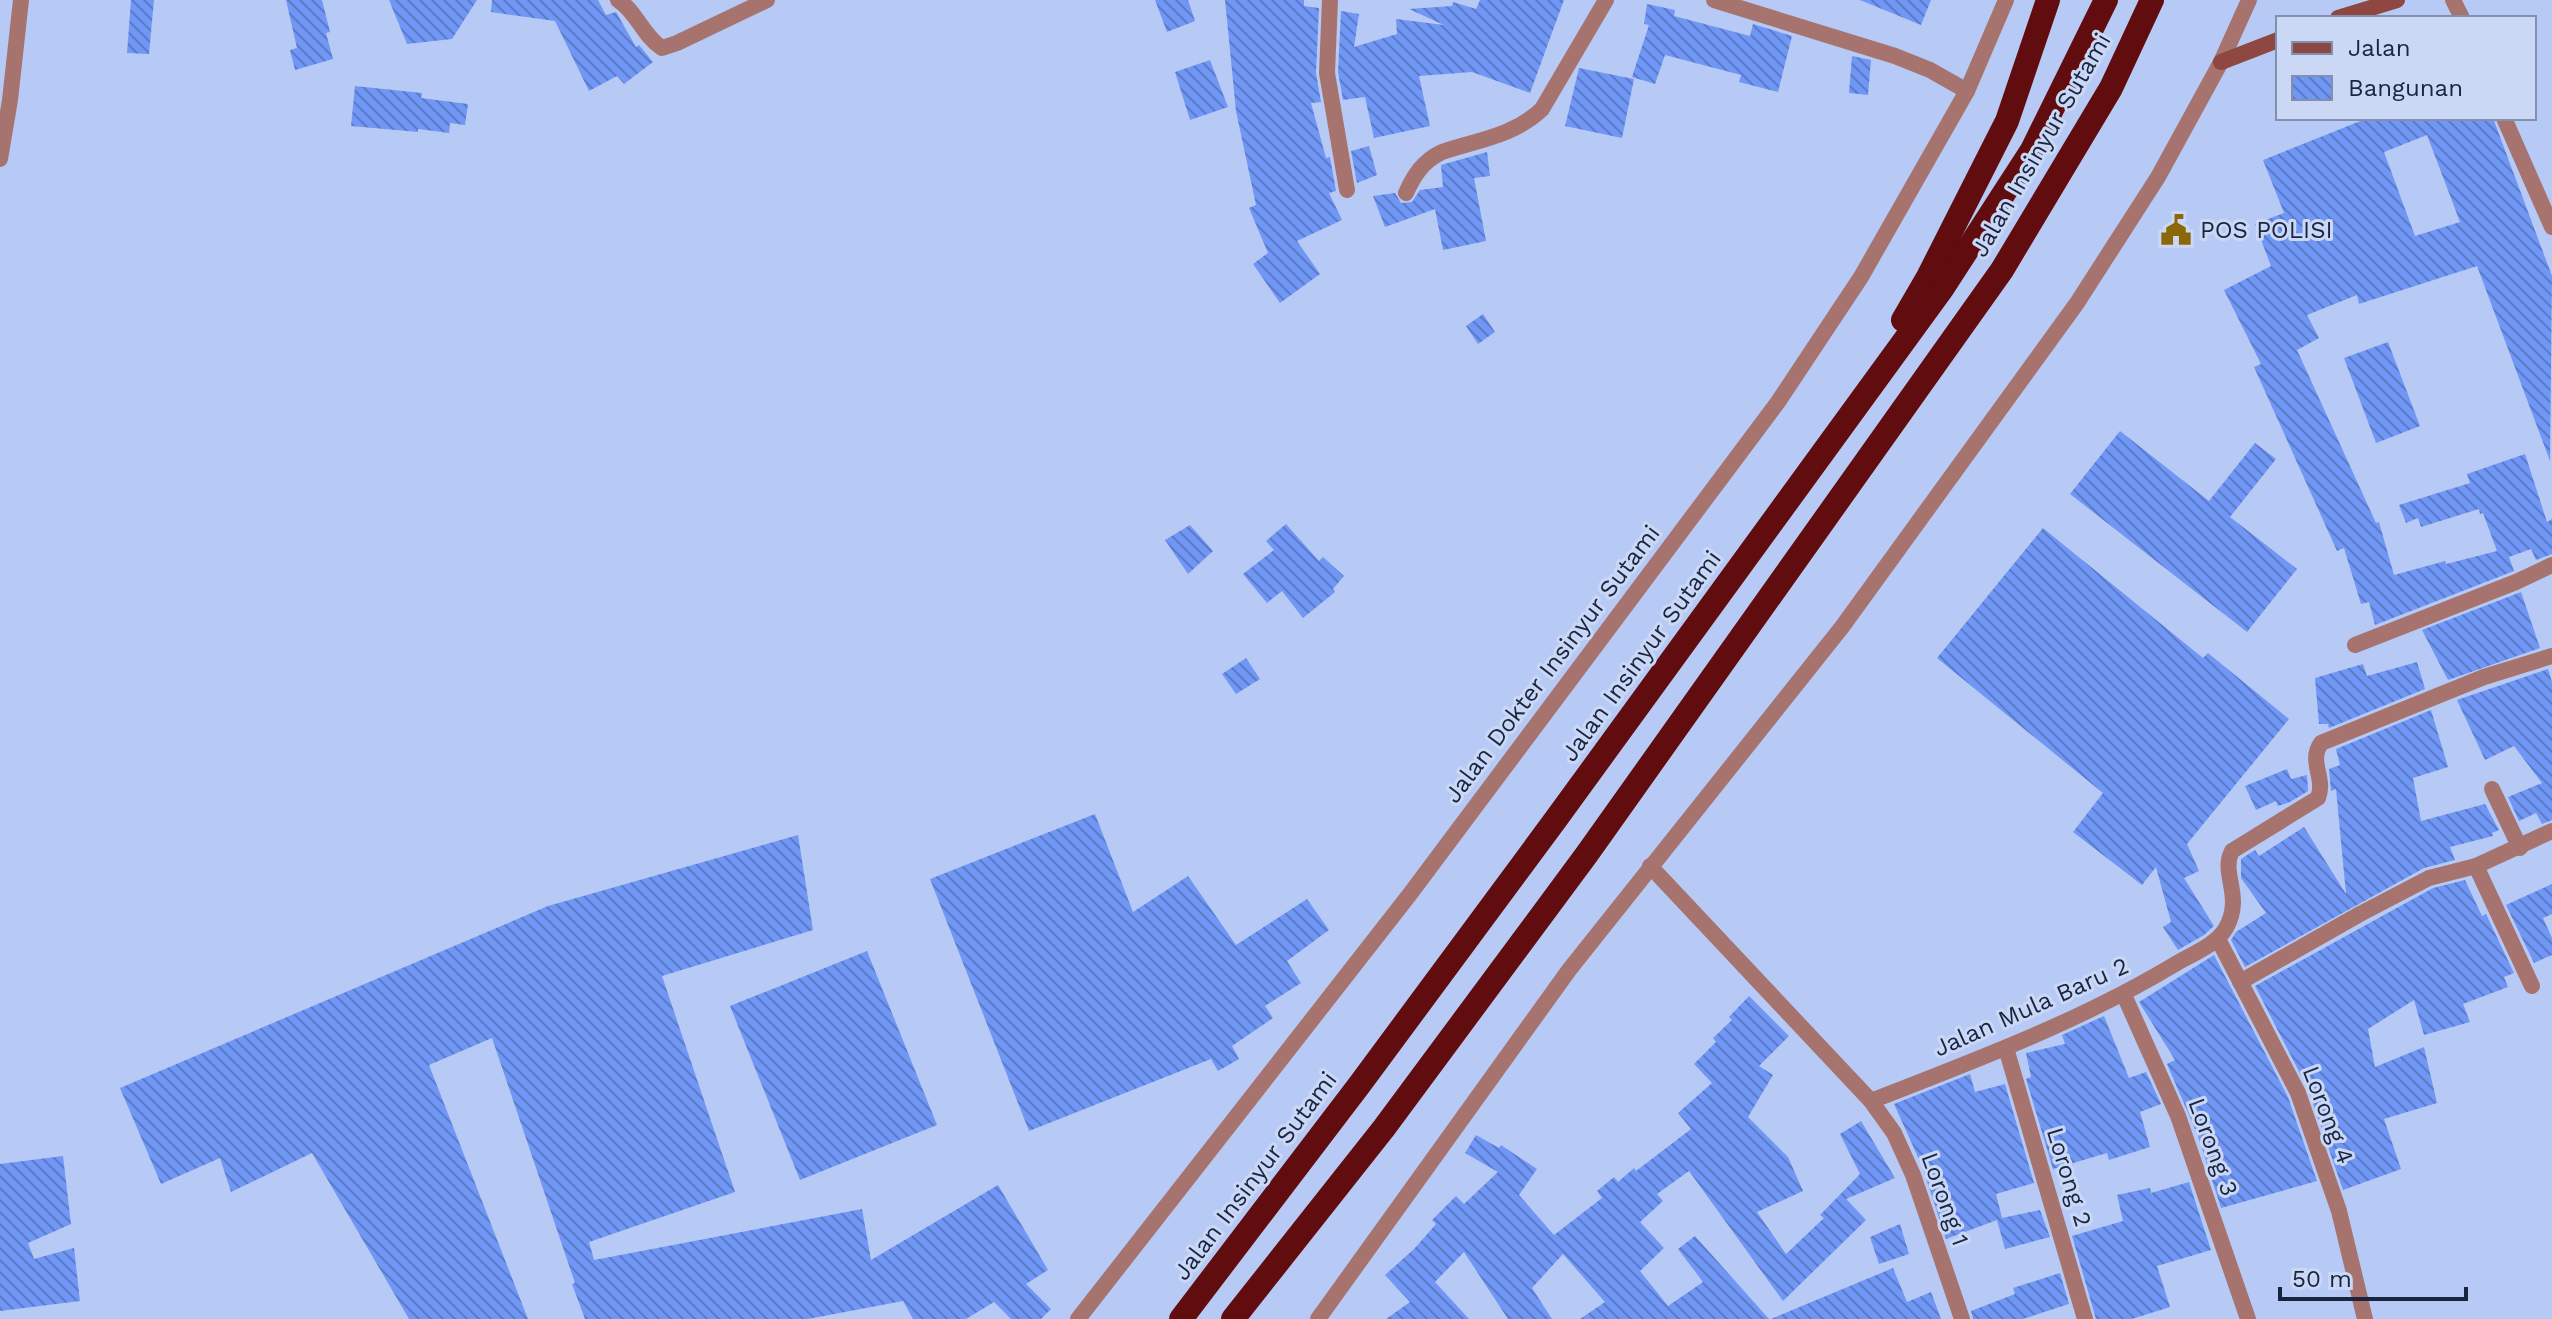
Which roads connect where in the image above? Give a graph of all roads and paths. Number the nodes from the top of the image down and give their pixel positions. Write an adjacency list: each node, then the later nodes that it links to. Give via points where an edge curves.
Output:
1 (21, 0): 20 (street)
2 (618, 0): 3 (street, via 662,48)
3 (767, 0)
4 (1330, 0): 21 (street, via 1327,73)
5 (1606, 0): 22 (street, via 1542,109 1528,123 1431,158 1413,176)
6 (1714, 0): 18 (street, via 1895,56)
7 (2006, 0): 18 (street, Jalan Dokter Insinyur Sutami)
8 (2048, 0): 24 (highway, via 2007,121 1928,277)
9 (2106, 0): 24 (highway, Jalan Insinyur Sutami, via 2032,150 1942,289)
10 (2152, 0): 17 (highway, Jalan Insinyur Sutami)
11 (2171, 0): 17 (highway)
12 (2249, 0): 16 (street)
13 (2397, 0): 14 (main road)
14 (2345, 16)
15 (2276, 41): 16 (main road)
16 (2221, 62): 31 (street, via 2158,177 2077,303 1842,627)
17 (2111, 88): 41 (highway, Jalan Insinyur Sutami, via 2002,270 1587,854 1384,1128)
18 (1967, 91): 39 (street, Jalan Dokter Insinyur Sutami, via 1861,277 1778,402 1410,894)
19 (2505, 120): 23 (street)
20 (0, 159)
21 (1347, 190)
22 (1406, 193)
23 (2552, 227)
24 (1824, 453): 40 (highway, Jalan Insinyur Sutami)
25 (2552, 565): 26 (street)
26 (2355, 645)
27 (2552, 656): 33 (street, via 2484,677 2321,743 2314,760 2322,788 2318,798 2240,845 2227,859 2235,895 2229,922)
28 (2492, 789): 30 (street)
29 (2552, 831): 30 (street)
30 (2520, 848): 32 (street)
31 (1650, 866): 38 (street); 42 (street, via 1559,983)
32 (2476, 866): 34 (street, via 2417,884); 35 (street)
33 (2218, 939): 34 (street, Lorong 4); 36 (street, Jalan Mula Baru 2)
34 (2240, 982): 46 (street, Lorong 4, via 2298,1093 2339,1211)
35 (2532, 986)
36 (2124, 995): 37 (street, Jalan Mula Baru 2); 45 (street, Lorong 3, via 2178,1116)
37 (2006, 1048): 38 (street, Jalan Mula Baru 2); 44 (street, Lorong 2)
38 (1871, 1101): 43 (street, Lorong 1, via 1894,1133 1913,1175)
39 (1078, 1319)
40 (1181, 1319)
41 (1233, 1319)
42 (1318, 1319)
43 (1962, 1319)
44 (2085, 1319)
45 (2248, 1319)
46 (2365, 1319)

